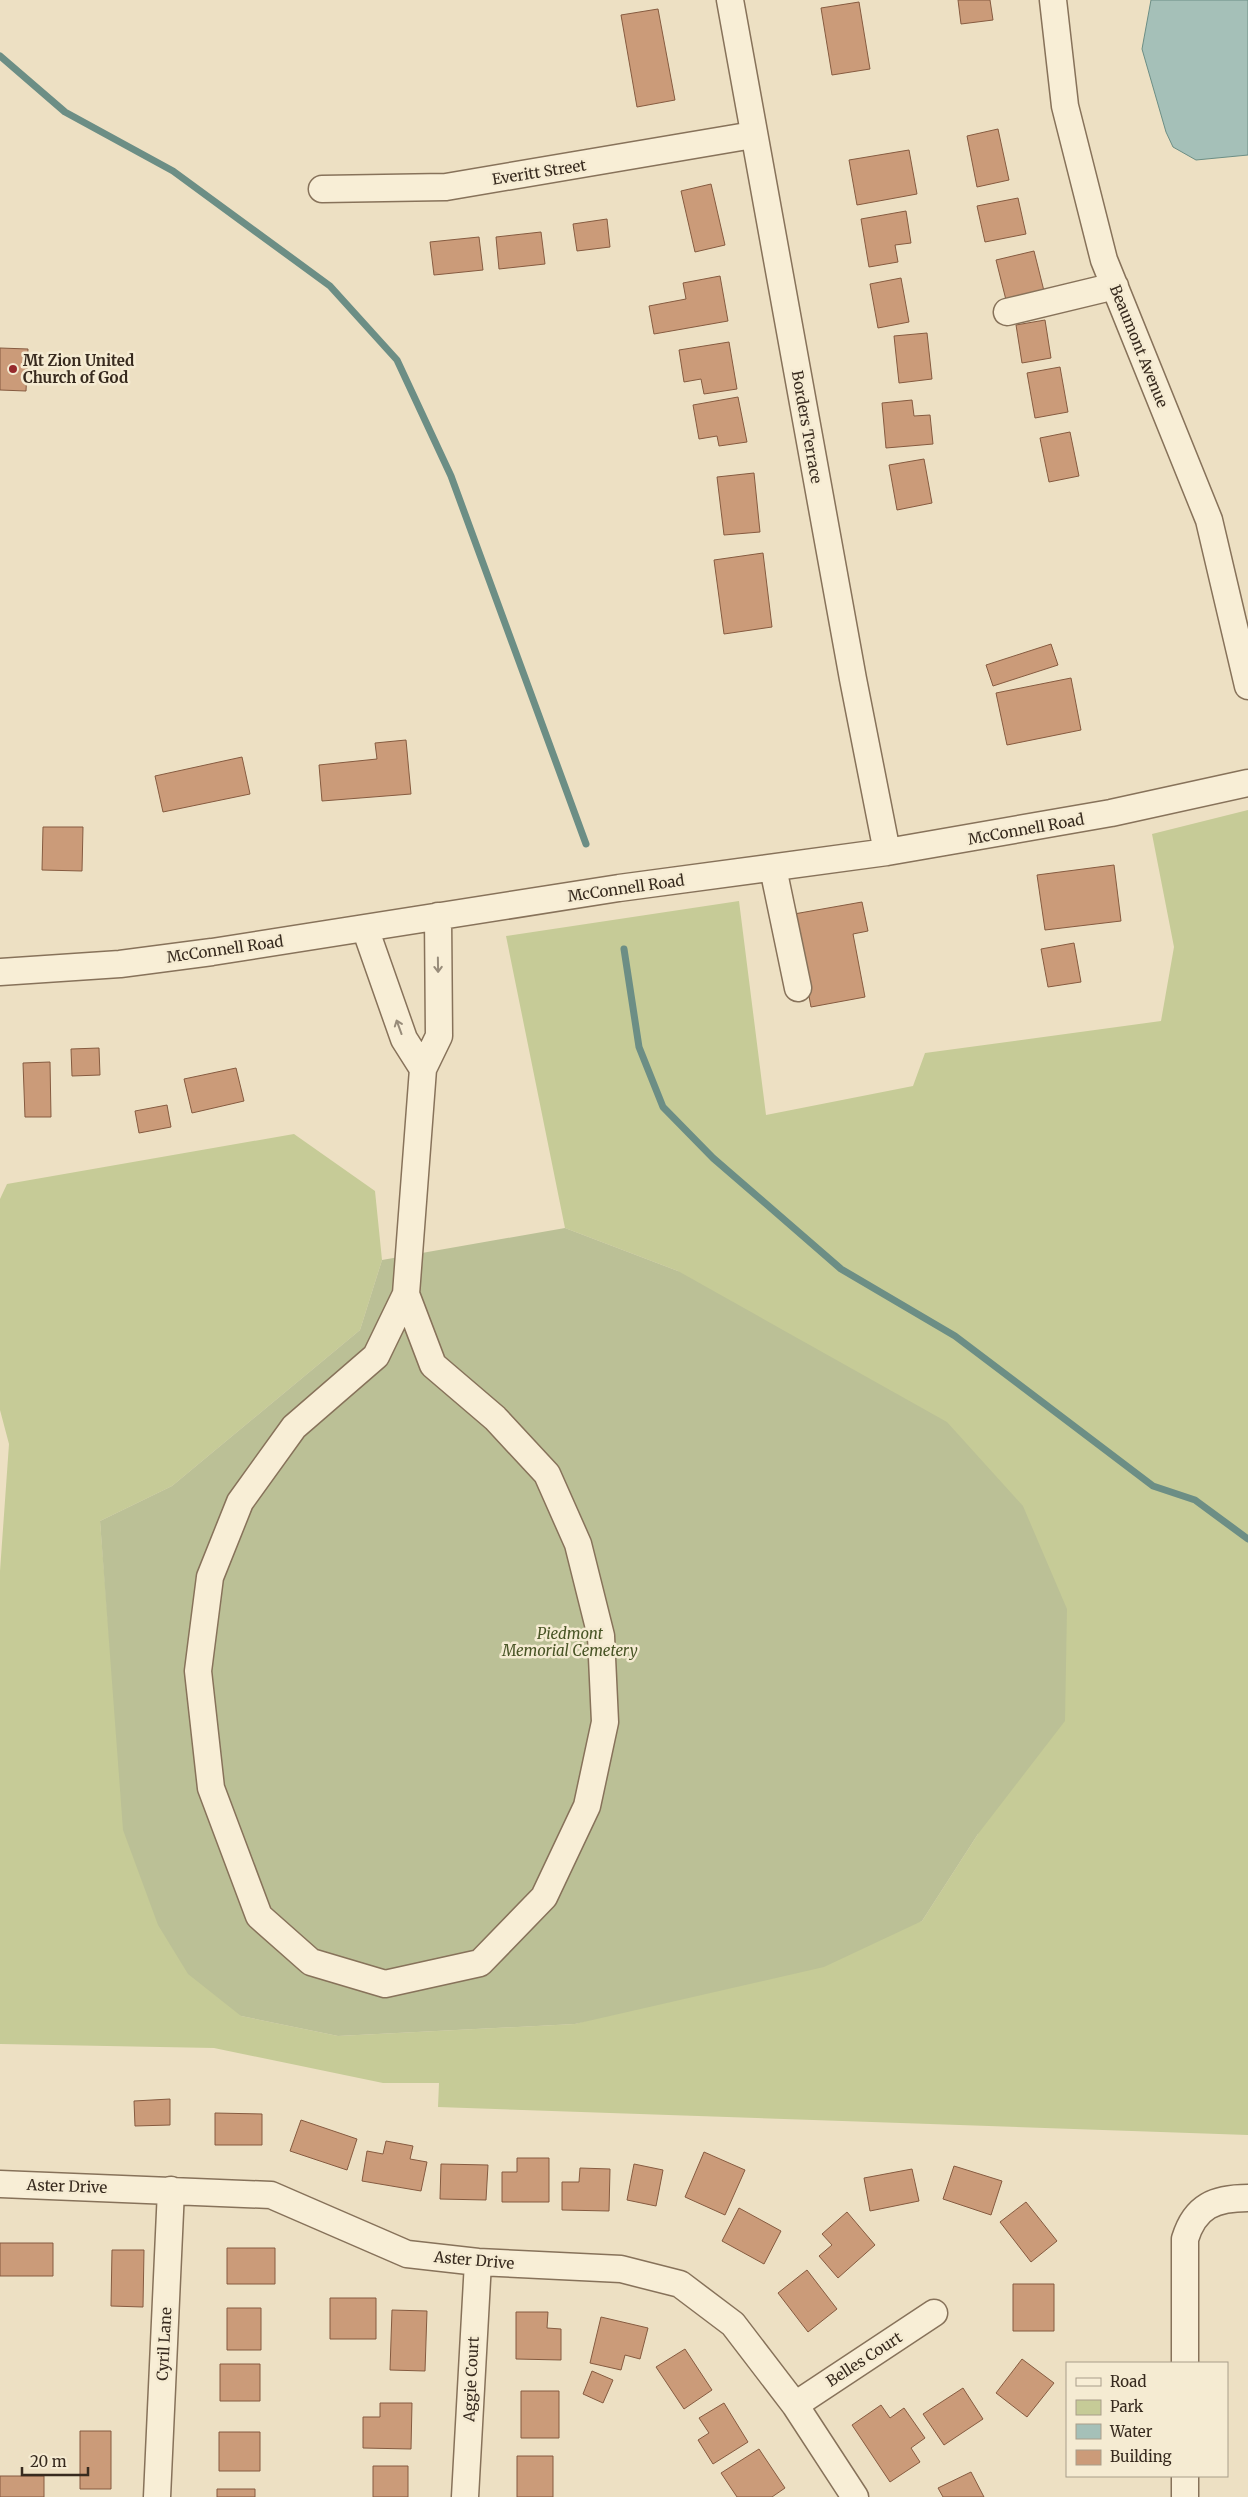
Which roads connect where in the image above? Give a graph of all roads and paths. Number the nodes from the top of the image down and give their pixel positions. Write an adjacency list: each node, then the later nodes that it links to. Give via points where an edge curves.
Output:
1 (730, 0): 3 (street, Borders Terrace)
2 (1053, 0): 5 (street, Beaumont Avenue, via 1065,106 1104,260)
3 (753, 134): 4 (street, Everitt Street, via 446,187); 9 (street, Borders Terrace, via 852,679)
4 (322, 189)
5 (1115, 286): 6 (street); 7 (street, Beaumont Avenue, via 1209,520)
6 (1007, 312)
7 (1248, 686)
8 (1248, 783): 9 (street, McConnell Road, via 1111,813)
9 (887, 852): 10 (street, McConnell Road)
10 (773, 868): 11 (street, McConnell Road); 14 (street)
11 (438, 916): 12 (street, McConnell Road); 15 (street, one-way to 15, via 439,1036)
12 (365, 928): 13 (street, McConnell Road, via 120,964); 15 (street, one-way to 12, via 404,1039)
13 (0, 972)
14 (798, 988)
15 (423, 1069): 16 (street)
16 (406, 1294): 16 (street, via 376,1356 294,1427 240,1502 210,1577 198,1671 211,1788 259,1916 311,1962 385,1984 480,1963 544,1897 587,1806 605,1722 601,1636 578,1544 547,1474 495,1418 433,1365)
17 (0, 2184): 18 (street, Aster Drive)
18 (171, 2190): 20 (street, Aster Drive, via 272,2196 407,2254); 25 (street, Cyril Lane)
19 (1248, 2198): 22 (street, via 1206,2205 1190,2222 1184,2239)
20 (478, 2262): 23 (street, Aster Drive, via 622,2269 680,2284 733,2324); 26 (street, Aggie Court)
21 (934, 2313): 23 (street, Belles Court)
22 (1184, 2362)
23 (795, 2405): 27 (street, Aster Drive)
24 (1184, 2477): 28 (street)
25 (157, 2497)
26 (465, 2497)
27 (855, 2497)
28 (1184, 2497)

